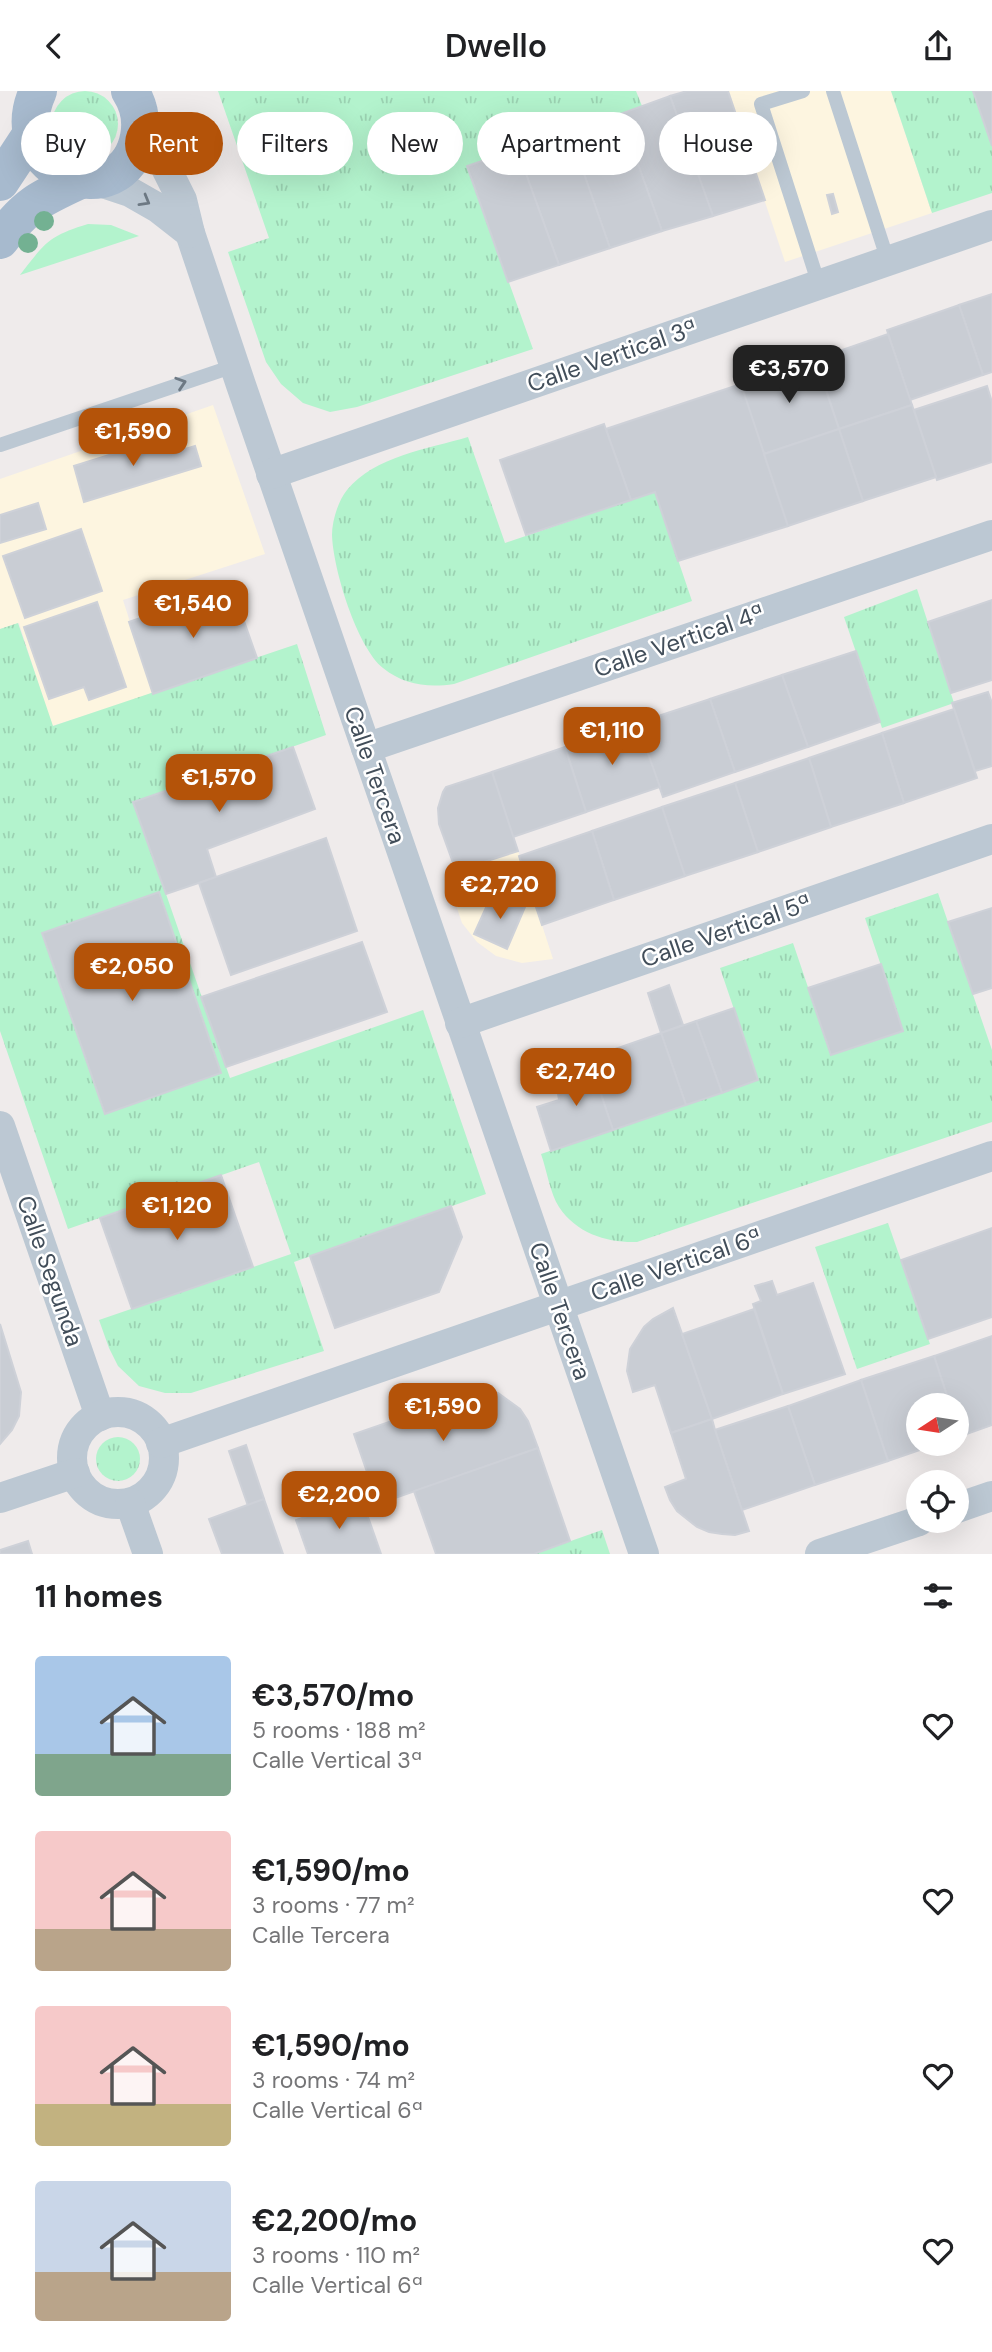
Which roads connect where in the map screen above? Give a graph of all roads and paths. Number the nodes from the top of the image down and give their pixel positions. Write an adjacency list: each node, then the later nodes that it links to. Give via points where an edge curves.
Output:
1 (38, 91): 5 (main road)
2 (803, 91): 14 (lane, via 761,104)
3 (833, 91): 13 (lane)
4 (135, 102): 8 (main road, via 138,143 126,162 108,176); 11 (street, Calle Tercera, via 182,200)
5 (28, 112)
6 (21, 150): 9 (main road)
7 (66, 175): 8 (main road)
8 (86, 181): 11 (street, one-way to 11, via 130,192); 12 (main road, via 35,202)
9 (0, 182)
10 (992, 225): 13 (street, Calle Vertical 3ª)
11 (190, 233): 15 (street, Calle Tercera)
12 (0, 240)
13 (888, 261): 14 (street, Calle Vertical 3ª)
14 (819, 285): 17 (street, Calle Vertical 3ª)
15 (234, 366): 16 (lane, one-way to 15); 17 (street, Calle Tercera)
16 (0, 445)
17 (271, 474): 19 (street, Calle Tercera)
18 (992, 535): 19 (street, Calle Vertical 4ª)
19 (366, 748): 21 (street, Calle Tercera)
20 (992, 839): 21 (street, Calle Vertical 5ª)
21 (460, 1023): 24 (street, Calle Tercera)
22 (0, 1126): 25 (street, Calle Segunda)
23 (992, 1156): 24 (street, Calle Vertical 6ª)
24 (558, 1306): 26 (street, Calle Vertical 6ª); 34 (street, Calle Tercera)
25 (100, 1416): 26 (street, via 136,1416 156,1432); 27 (street, via 89,1423 74,1446)
26 (161, 1443): 30 (street, via 164,1455 159,1480)
27 (75, 1473): 29 (street); 30 (street, via 96,1499)
28 (992, 1496): 31 (street)
29 (0, 1498)
30 (130, 1503): 33 (street)
31 (969, 1504)
32 (906, 1525): 35 (street)
33 (148, 1554)
34 (644, 1554)
35 (820, 1554)

